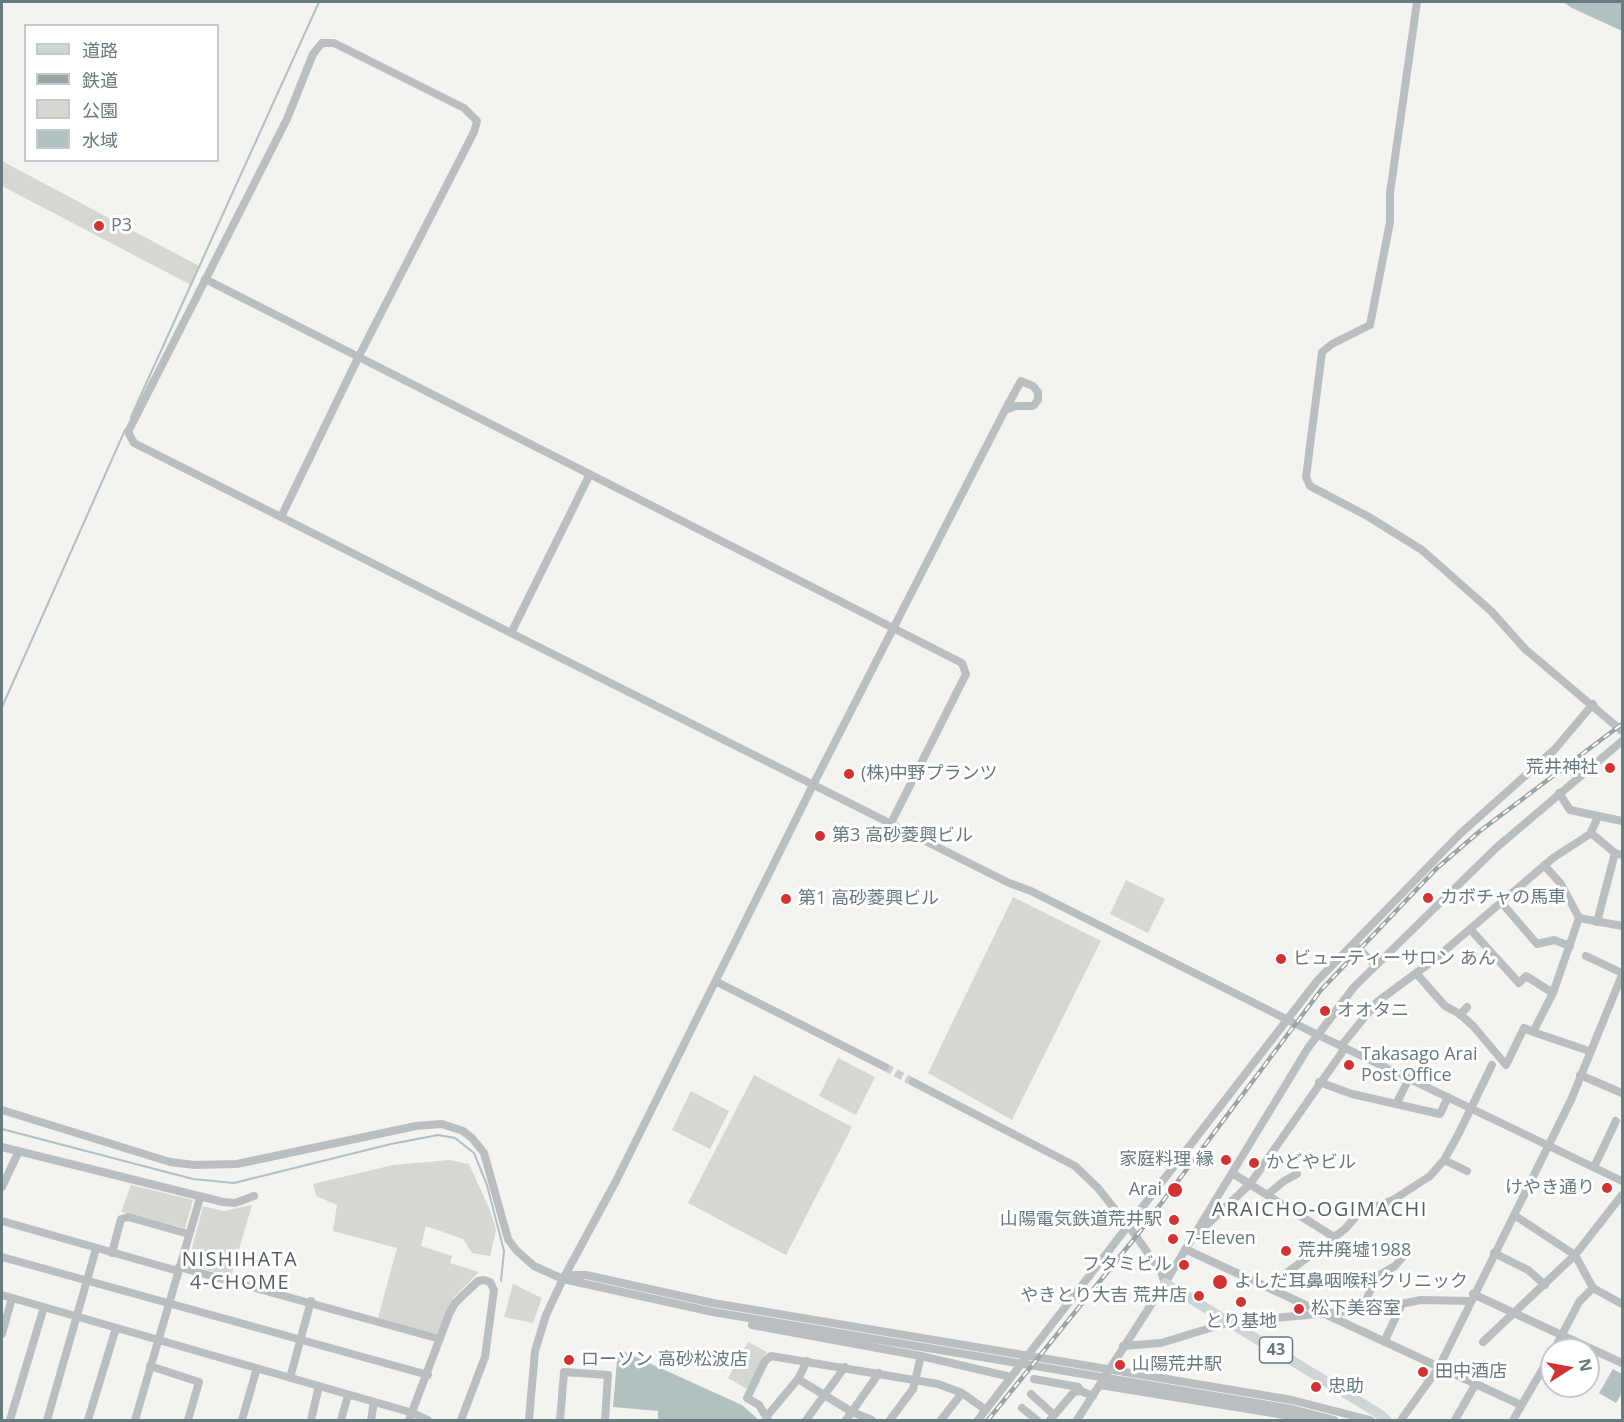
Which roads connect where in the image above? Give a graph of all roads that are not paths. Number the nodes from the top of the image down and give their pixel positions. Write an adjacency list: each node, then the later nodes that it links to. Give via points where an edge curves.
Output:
1 (1417, 2): 9 (street, via 1390,193 1390,222 1370,325 1322,352 1306,477 1310,486 1422,550 1491,612 1525,649)
2 (205, 279): 3 (street); 3 (street, via 287,119 313,54 322,43 334,43 464,108 477,122 474,132); 6 (street, via 128,432 134,442)
3 (358, 358): 5 (street); 6 (street)
4 (1005, 410): 4 (street, via 1021,381 1038,392 1033,406 1016,405); 7 (street)
5 (590, 474): 7 (street); 8 (street)
6 (281, 517): 8 (street)
7 (894, 629): 12 (street); 16 (street, via 962,663 966,674)
8 (511, 633): 12 (street)
9 (1593, 704): 10 (street); 25 (street, via 1555,749 1460,834)
10 (1623, 730)
11 (1623, 741): 13 (street)
12 (813, 785): 16 (street); 31 (street)
13 (1559, 793): 14 (street, via 1570,810); 28 (street)
14 (1598, 817): 15 (street); 17 (street)
15 (1623, 821)
16 (891, 823): 35 (street)
17 (1591, 833): 18 (street); 19 (street)
18 (1619, 854): 22 (street)
19 (1544, 865): 20 (street); 21 (street, via 1561,884)
20 (1500, 902): 24 (street); 26 (street, via 1537,944 1554,940)
21 (1579, 918): 22 (street); 26 (street)
22 (1597, 922): 23 (street)
23 (1623, 926)
24 (1470, 928): 29 (street); 32 (street, via 1520,983 1526,976)
25 (1355, 945): 28 (street); 35 (street, via 1317,981)
26 (1570, 946): 32 (street)
27 (1586, 956): 30 (street)
28 (1375, 965): 37 (street)
29 (1416, 973): 34 (street, via 1445,1006); 38 (street, via 1377,1002)
30 (1623, 974): 39 (street)
31 (717, 982): 41 (street); 81 (street)
32 (1553, 993): 36 (street)
33 (1467, 1006): 34 (street)
34 (1460, 1015): 36 (street, via 1506,1065 1524,1029)
35 (1287, 1019): 37 (street); 69 (street)
36 (1533, 1032): 39 (street)
37 (1318, 1035): 38 (street); 58 (street)
38 (1343, 1047): 43 (street); 45 (street)
39 (1589, 1051): 42 (street)
40 (1492, 1065): 49 (street)
41 (885, 1067)
42 (1580, 1075): 46 (street); 52 (street)
43 (1409, 1078): 47 (street); 48 (street)
44 (913, 1082): 69 (street, via 1074,1166 1098,1188)
45 (1319, 1082): 48 (street); 61 (street)
46 (1623, 1093)
47 (1448, 1098): 48 (street, via 1440,1114); 49 (street)
48 (1396, 1104)
49 (1471, 1108): 52 (street); 55 (street)
50 (2, 1110): 81 (street, via 170,1162 195,1166 237,1164 429,1124 453,1128 472,1138 484,1153 508,1239 534,1266)
51 (1616, 1121): 56 (street)
52 (1548, 1146): 56 (street); 67 (street)
53 (2, 1147): 54 (street)
54 (19, 1151): 62 (street); 66 (street)
55 (1444, 1160): 57 (street); 71 (street, via 1411,1191 1359,1213)
56 (1594, 1167): 60 (street)
57 (1467, 1171)
58 (1232, 1173): 61 (street); 72 (street)
59 (1297, 1174): 63 (street)
60 (1623, 1181)
61 (1250, 1184): 63 (street); 72 (street)
62 (2, 1187)
63 (1267, 1195): 71 (street)
64 (1623, 1195): 78 (street)
65 (254, 1196): 66 (street, via 235,1203)
66 (200, 1198): 70 (street)
67 (1514, 1215): 77 (street); 78 (street)
68 (2, 1221): 73 (street)
69 (1128, 1226): 83 (street); 122 (street)
70 (189, 1234): 76 (street, via 128,1217 121,1219); 80 (street)
71 (1334, 1238): 85 (street)
72 (1191, 1239): 74 (street)
73 (96, 1249): 76 (street); 82 (street)
74 (1185, 1249): 83 (street); 85 (street)
75 (1408, 1251): 95 (street, via 1395,1266 1376,1276)
76 (112, 1253): 80 (street)
77 (1494, 1253): 84 (street, via 1528,1269); 89 (street)
78 (1575, 1255): 84 (street); 86 (street)
79 (2, 1257): 82 (street)
80 (179, 1269): 90 (street); 91 (street)
81 (563, 1280): 96 (street); 107 (street, via 586,1275); 156 (street, via 535,1351)
82 (87, 1281): 91 (street); 99 (street)
83 (1165, 1283): 100 (main road, 43); 111 (street)
84 (1545, 1285): 97 (street)
85 (1268, 1287): 98 (street)
86 (1593, 1288): 93 (street); 103 (street, via 1579,1302)
87 (2, 1295): 88 (street)
88 (12, 1298): 94 (street); 102 (street)
89 (1472, 1298): 92 (street); 97 (street); 117 (street)
90 (311, 1301): 104 (street); 106 (street)
91 (168, 1304): 104 (street); 108 (street)
92 (1402, 1304): 95 (street); 110 (street)
93 (1623, 1304)
94 (44, 1307): 99 (street); 145 (street)
95 (1362, 1310): 98 (street)
96 (713, 1312): 107 (street); 112 (street, via 730,1321)
97 (1516, 1312): 103 (street); 109 (street)
98 (1325, 1313): 100 (street); 110 (street)
99 (77, 1317): 101 (street); 146 (street)
100 (1230, 1322): 111 (street, via 1161,1343); 169 (main road, 43)
101 (116, 1328): 108 (street); 147 (street)
102 (2, 1335)
103 (1563, 1335): 105 (street); 114 (street)
104 (301, 1338): 121 (street); 123 (street)
105 (1561, 1338)
106 (440, 1339): 121 (street); 155 (street, via 455,1303 478,1281 490,1282 494,1290 485,1357)
107 (894, 1339): 128 (street)
108 (157, 1340): 115 (street); 118 (street)
109 (1483, 1341)
110 (1384, 1342): 117 (street)
111 (1123, 1347): 127 (street)
112 (921, 1356): 122 (street); 125 (street)
113 (807, 1361): 116 (street); 124 (street); 143 (street, via 771,1356 765,1360 747,1398 759,1404)
114 (1623, 1363)
115 (150, 1366): 148 (street); 149 (street, via 199,1382)
116 (845, 1367): 119 (street); 135 (street)
117 (1438, 1367): 129 (street); 170 (street)
118 (257, 1368): 123 (street); 150 (street)
119 (879, 1373): 125 (street); 141 (street)
120 (1540, 1374): 138 (street)
121 (428, 1375): 142 (street)
122 (1011, 1377): 140 (street)
123 (290, 1378): 130 (street)
124 (798, 1379): 135 (street); 143 (street)
125 (917, 1379): 132 (street); 162 (street)
126 (1034, 1379): 131 (street, via 1078,1387)
127 (1100, 1385): 136 (street); 167 (street)
128 (1173, 1385): 167 (street); 168 (street, via 1292,1400)
129 (1475, 1385): 138 (street); 171 (street)
130 (320, 1386): 134 (street); 151 (street)
131 (1081, 1391): 136 (street); 144 (street, via 1074,1392)
132 (962, 1393): 140 (street); 163 (street)
133 (1031, 1394): 144 (street)
134 (348, 1395): 137 (street); 152 (street)
135 (825, 1396): 141 (street); 159 (street)
136 (1093, 1396): 166 (street)
137 (374, 1402): 142 (street); 153 (street)
138 (1521, 1406): 172 (street)
139 (1022, 1408): 165 (street)
140 (986, 1410): 164 (street)
141 (852, 1412): 160 (street); 161 (street)
142 (411, 1417): 154 (street)
143 (767, 1418)
144 (1052, 1418)
145 (10, 1420)
146 (47, 1420)
147 (88, 1420)
148 (135, 1420)
149 (188, 1420)
150 (242, 1420)
151 (311, 1420)
152 (341, 1420)
153 (371, 1420)
154 (428, 1420)
155 (461, 1420)
156 (529, 1420)
157 (560, 1420): 158 (street, via 564,1371 608,1375)
158 (605, 1420)
159 (806, 1420)
160 (846, 1420)
161 (872, 1420)
162 (890, 1420)
163 (941, 1420)
164 (978, 1420)
165 (1037, 1420)
166 (1077, 1420)
167 (1332, 1420)
168 (1370, 1420)
169 (1386, 1420)
170 (1401, 1420)
171 (1455, 1420)
172 (1513, 1420)

